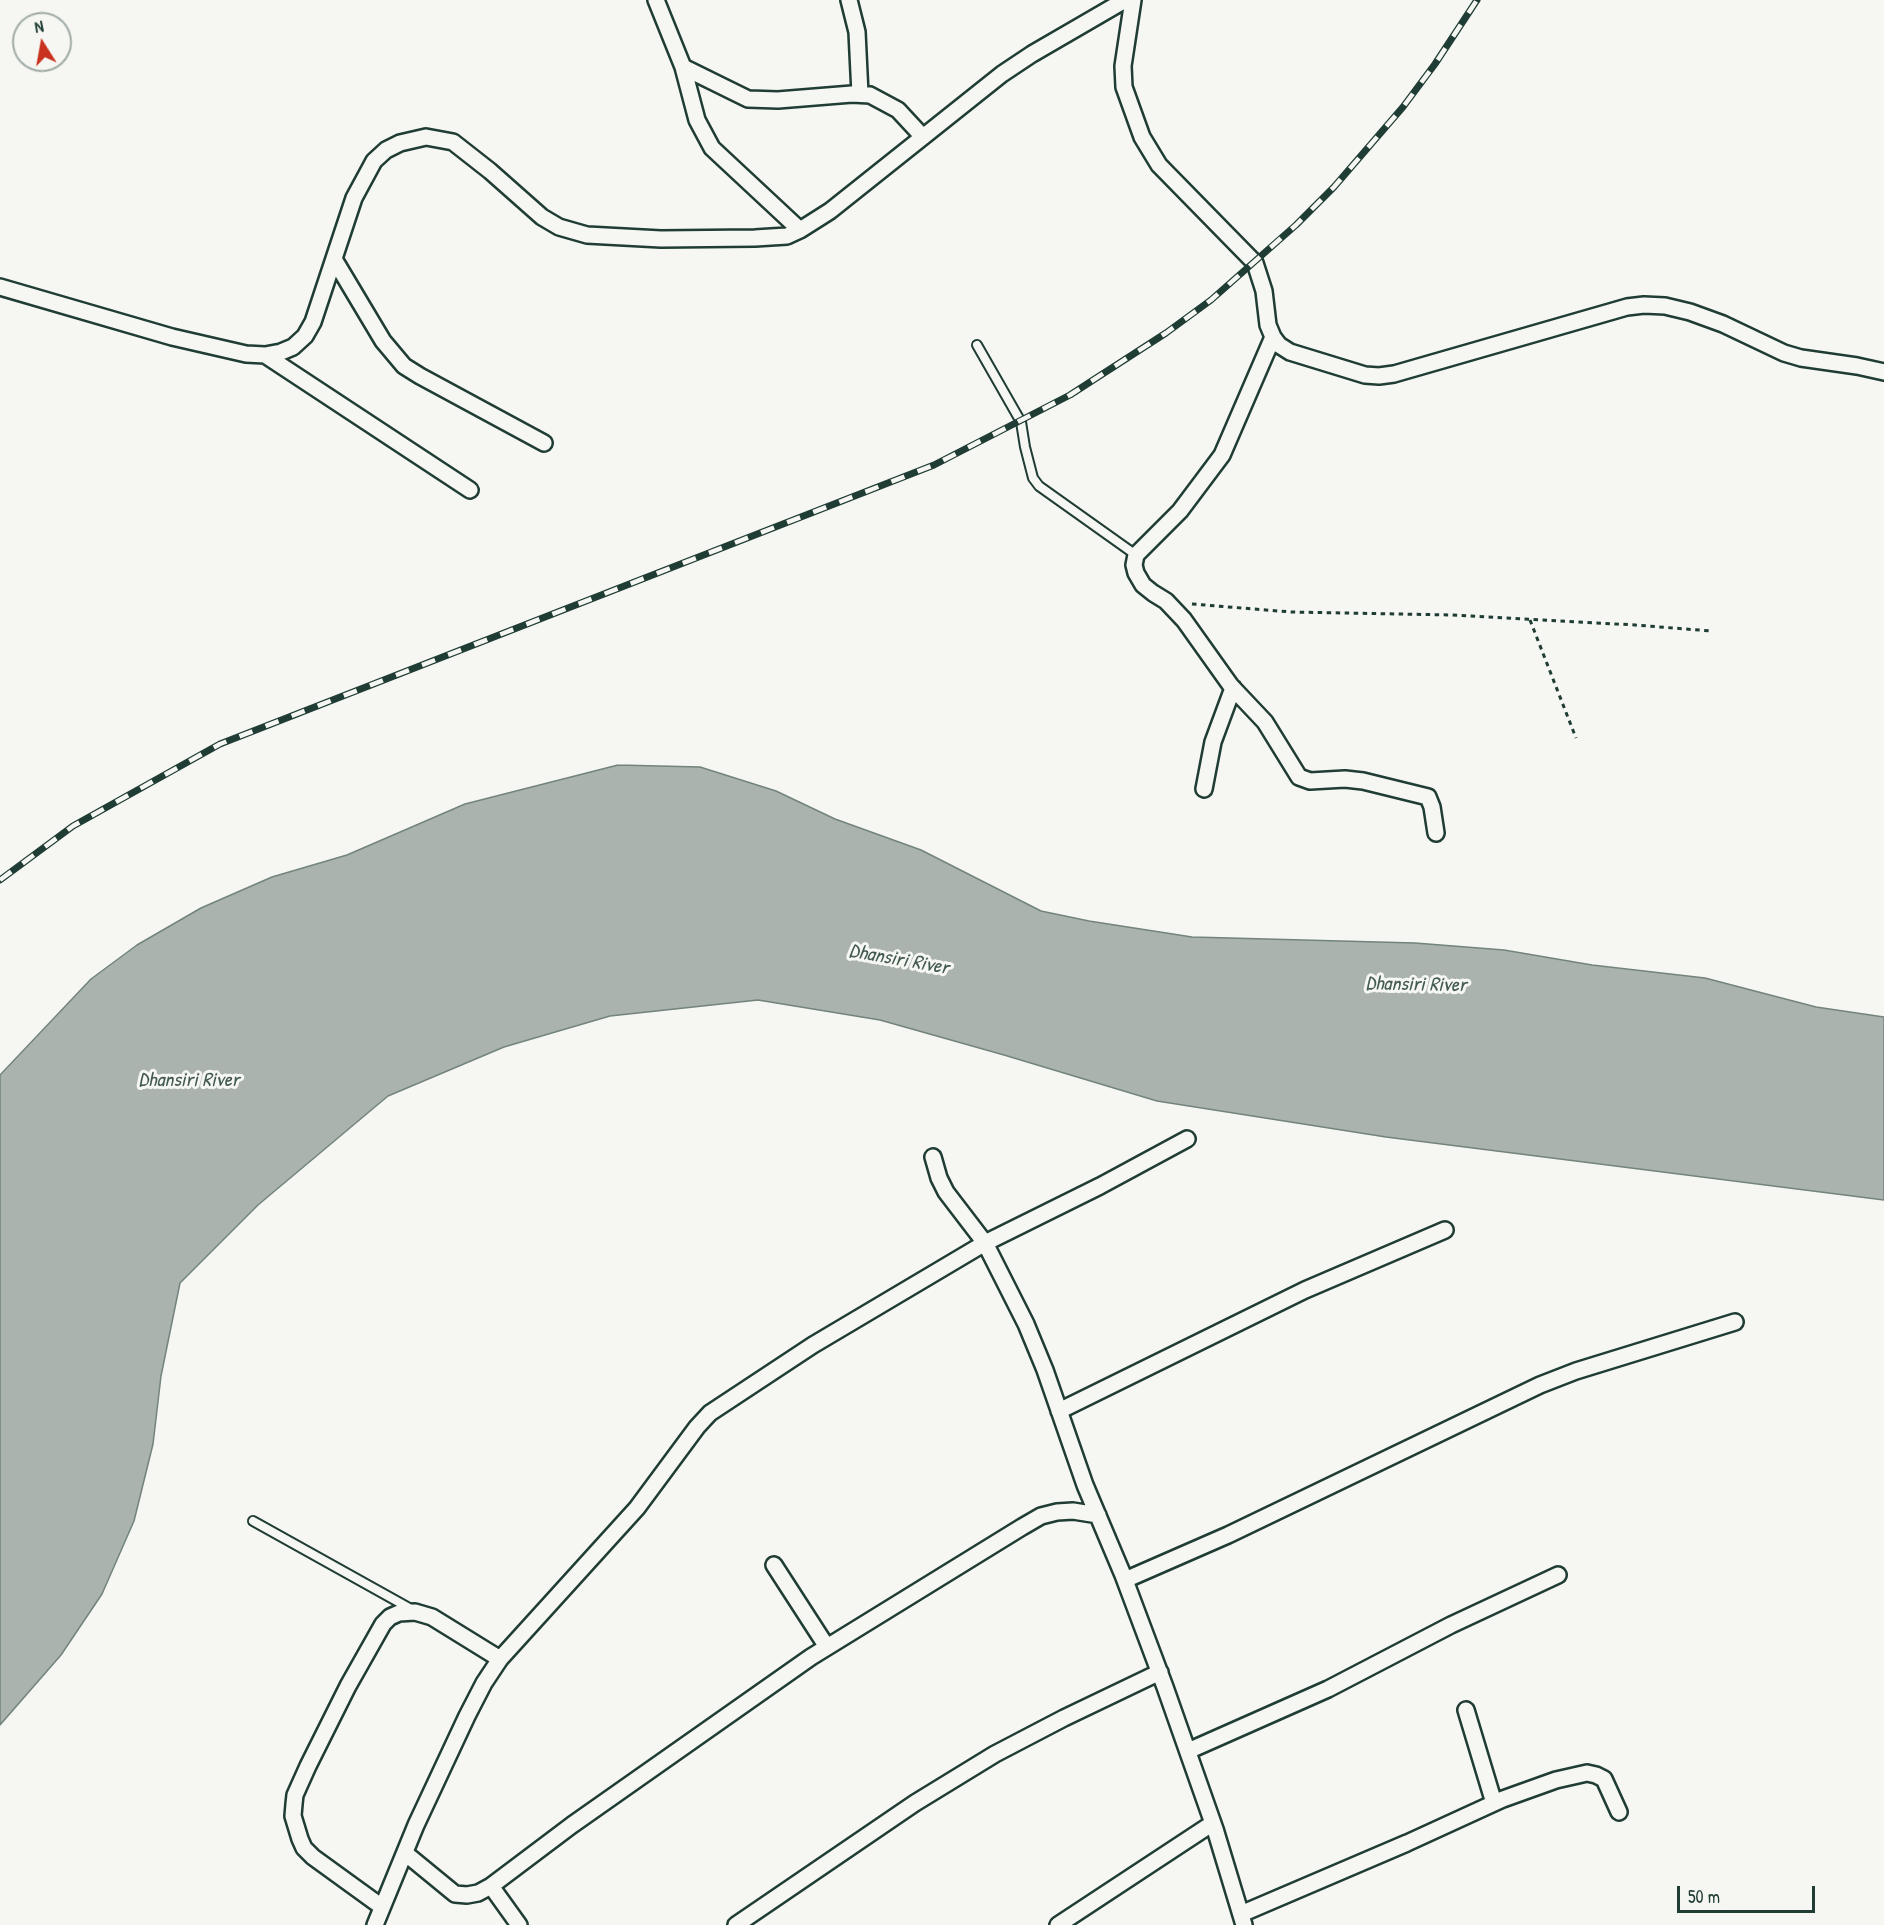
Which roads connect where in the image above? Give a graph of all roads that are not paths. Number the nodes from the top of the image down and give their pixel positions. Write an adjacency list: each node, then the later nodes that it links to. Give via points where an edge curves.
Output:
1 (656, 0): 5 (street)
2 (849, 0): 6 (street, via 857,32)
3 (1125, 0): 7 (street, via 1009,69)
4 (1133, 0): 11 (street, via 1123,66 1124,87 1142,138 1159,165 1255,263)
5 (683, 67): 6 (street, via 748,99); 8 (street, via 697,120 712,148)
6 (860, 94): 7 (street, via 898,110)
7 (923, 137): 8 (street)
8 (800, 230): 9 (street, via 787,236 755,238 587,235 559,228 542,218 453,142 426,137 400,143 374,161 354,198)
9 (334, 260): 13 (street, via 305,336 293,347); 15 (street, via 383,341 404,366)
10 (0, 287): 13 (street, via 171,337)
11 (1273, 338): 14 (street, via 1290,352 1379,376 1606,313 1644,305 1665,306 1723,324 1792,356); 17 (street, via 1222,455 1180,511)
12 (977, 345): 17 (lane, via 1021,422 1031,471 1039,486)
13 (265, 355): 16 (street)
14 (1884, 372)
15 (544, 443)
16 (470, 490)
17 (1136, 555): 18 (street, via 1134,565 1143,585 1184,620)
18 (1233, 688): 19 (street, via 1213,741); 20 (street, via 1264,723 1299,777 1310,781 1363,781 1428,797)
19 (1204, 789)
20 (1436, 833)
21 (1188, 1139): 24 (street)
22 (933, 1157): 24 (street, via 946,1192)
23 (1445, 1230): 26 (street, via 1315,1286)
24 (985, 1243): 26 (street, via 1026,1324); 34 (street, via 813,1345 710,1413 637,1508)
25 (1735, 1322): 31 (street, via 1540,1385 1228,1535)
26 (1059, 1411): 27 (street)
27 (1098, 1515): 31 (street); 33 (street, via 1073,1511 1041,1516)
28 (253, 1521): 32 (lane)
29 (774, 1565): 33 (street)
30 (1558, 1575): 37 (street, via 1328,1689)
31 (1125, 1580): 35 (street)
32 (415, 1612): 34 (street, via 432,1617); 43 (street, via 399,1613 383,1624 295,1795 293,1816 304,1848)
33 (827, 1647): 42 (street)
34 (500, 1659): 41 (street, via 467,1716)
35 (1160, 1672): 37 (street); 47 (street, via 995,1754 915,1803)
36 (1466, 1710): 38 (street)
37 (1188, 1751): 40 (street)
38 (1494, 1803): 39 (street, via 1587,1773 1604,1779); 44 (street)
39 (1619, 1812)
40 (1213, 1823): 44 (street); 48 (street)
41 (405, 1853): 42 (street, via 455,1894 478,1893); 43 (street)
42 (490, 1886): 46 (street)
43 (382, 1907): 45 (street)
44 (1243, 1919)
45 (375, 1925)
46 (519, 1925)
47 (736, 1925)
48 (1058, 1925)

